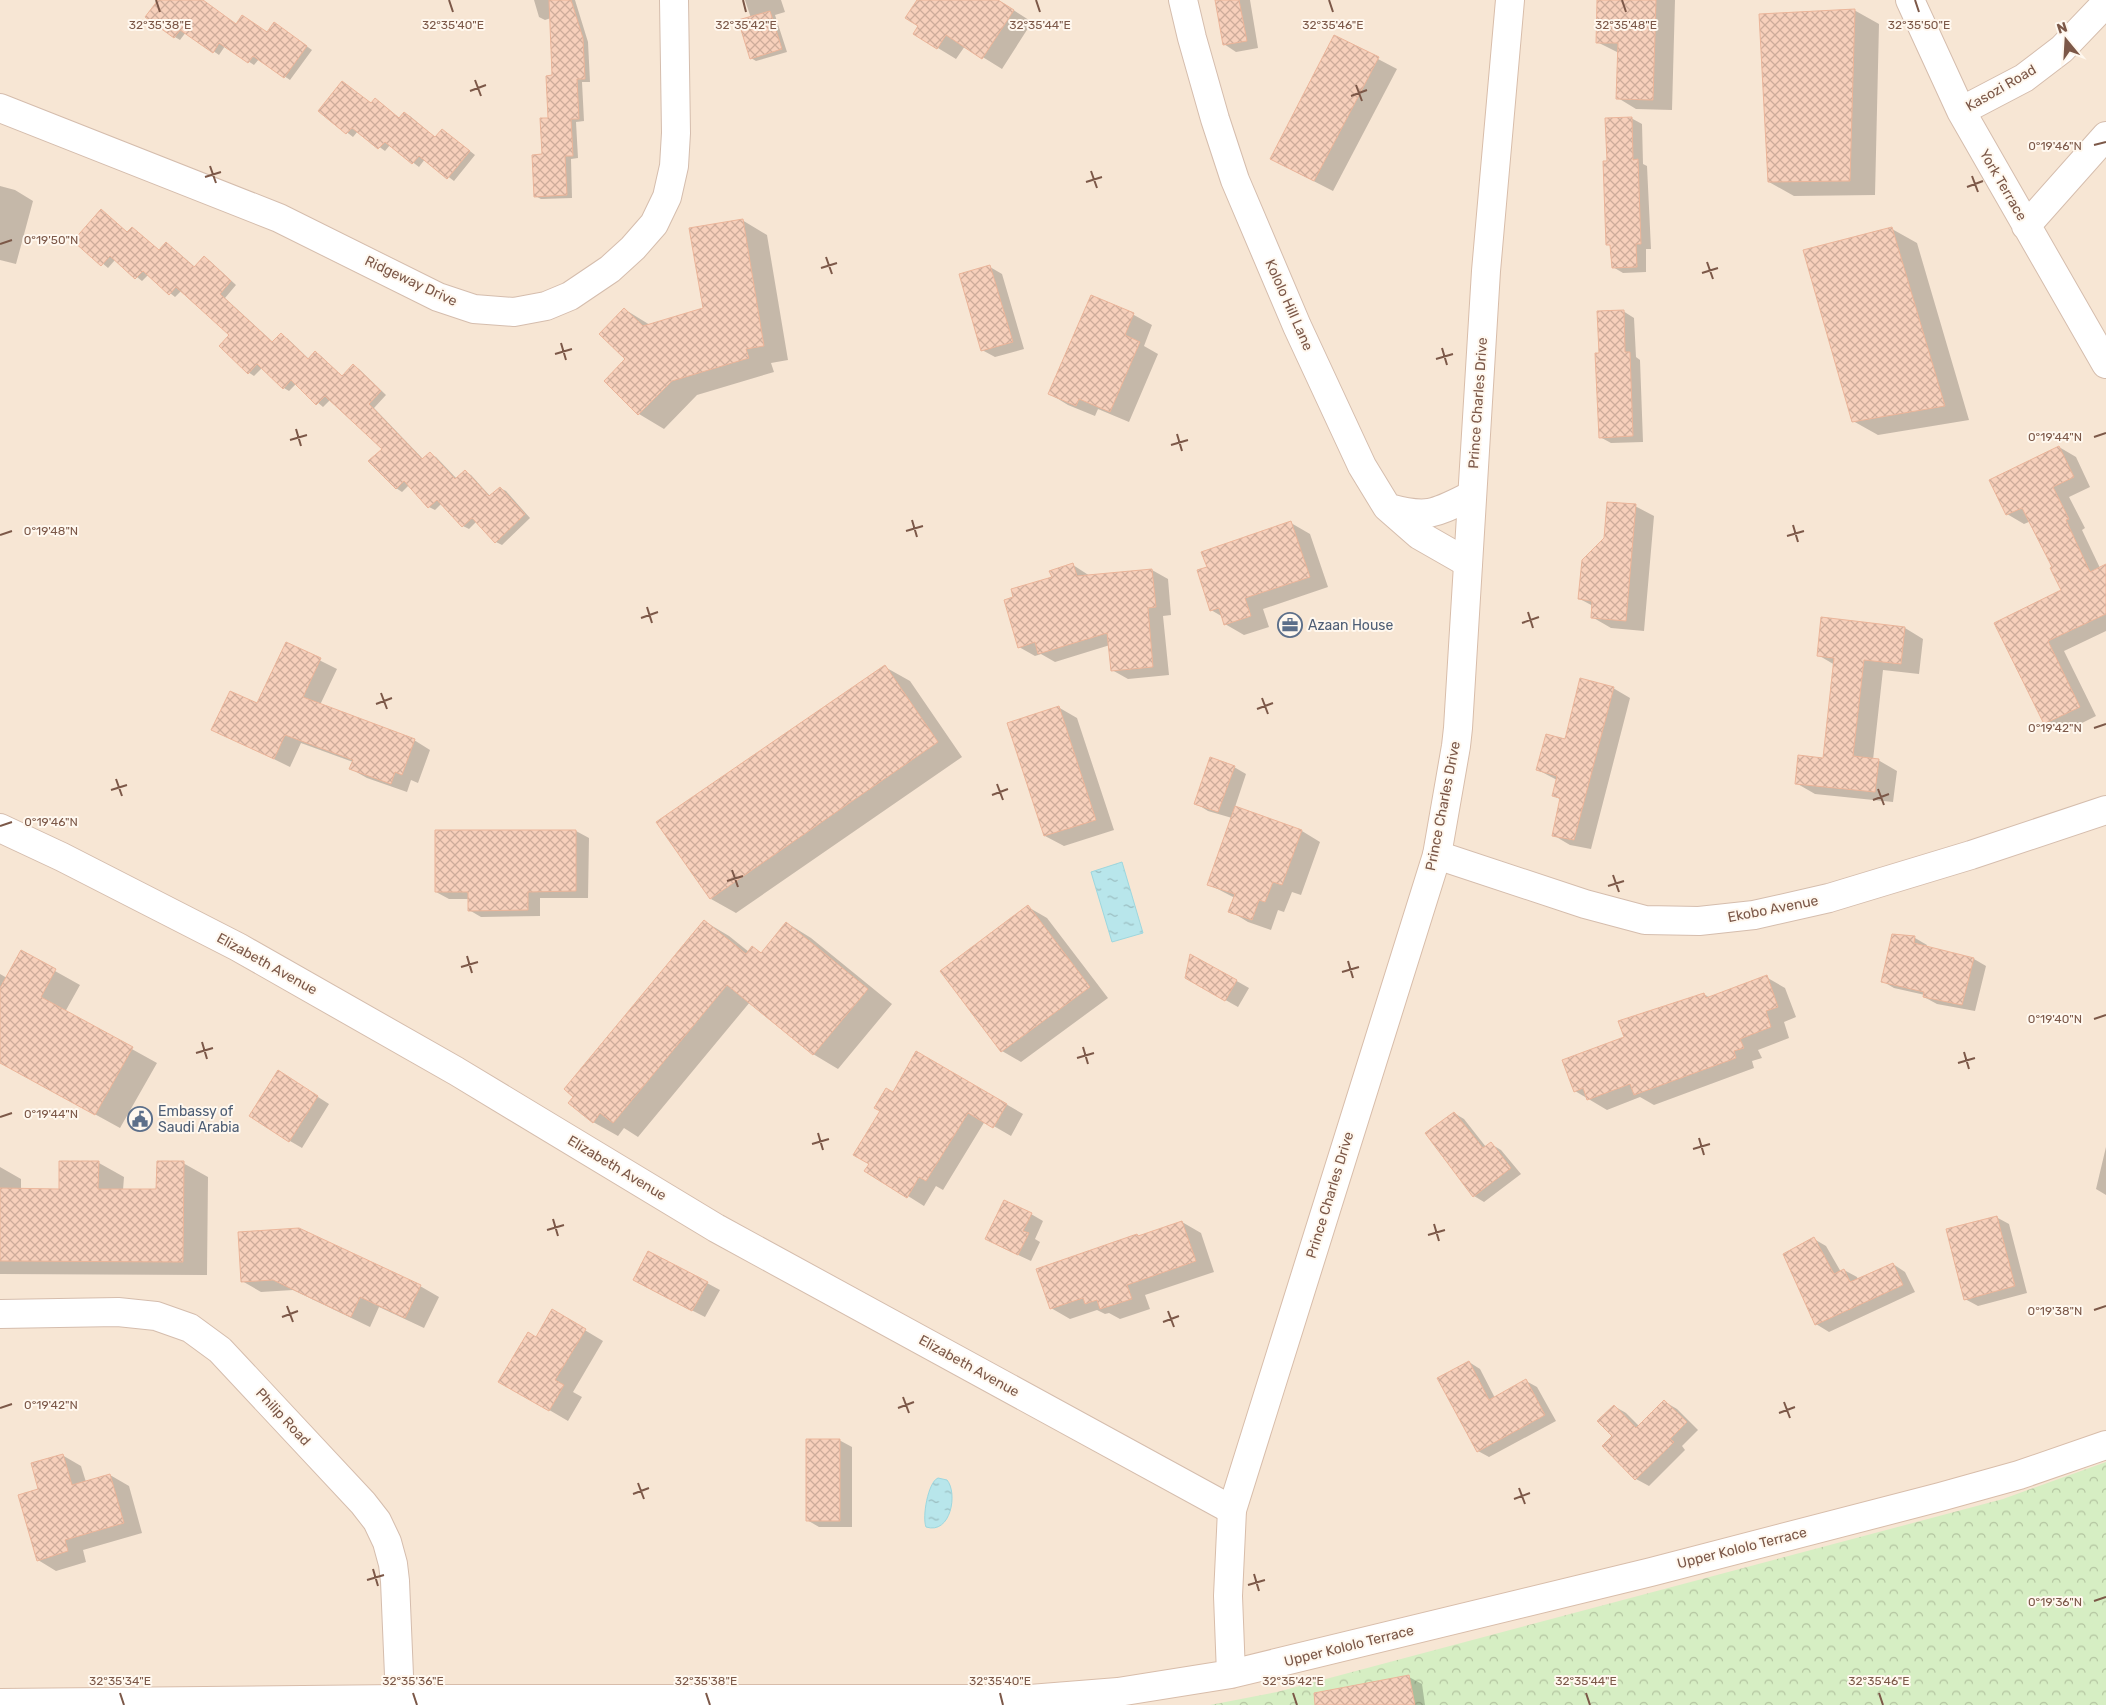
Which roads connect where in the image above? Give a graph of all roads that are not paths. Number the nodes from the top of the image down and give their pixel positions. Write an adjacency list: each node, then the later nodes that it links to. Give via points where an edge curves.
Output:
1 (674, 0): 6 (street, Ridgeway Drive, via 674,166 667,197 654,224 633,248 594,281 546,306 514,312 474,308 438,297 279,218)
2 (1184, 0): 12 (street, Kololo Hill Lane, via 1214,119 1235,180 1297,326 1362,466)
3 (1510, 0): 11 (street, Prince Charles Drive, via 1486,271)
4 (1910, 0): 7 (street, York Terrace)
5 (2106, 3): 7 (street, Kasozi Road, via 2062,49 2024,78)
6 (0, 108)
7 (1961, 112): 9 (street, York Terrace)
8 (2106, 136): 9 (street)
9 (2026, 226): 10 (street, York Terrace)
10 (2106, 364)
11 (1472, 495): 12 (street, via 1422,515); 13 (street, Prince Charles Drive)
12 (1387, 508): 13 (street, Kololo Hill Lane, via 1419,535)
13 (1468, 564): 16 (street, Prince Charles Drive, via 1458,728)
14 (2106, 810): 16 (street, Ekobo Avenue, via 1828,898 1754,915 1699,921 1645,920 1584,904)
15 (0, 828): 19 (street, Elizabeth Avenue, via 238,947 456,1071 716,1228)
16 (1437, 855): 19 (street, Prince Charles Drive)
17 (0, 1314): 21 (street, Philip Road, via 118,1312 156,1316 190,1328 220,1350 377,1521 387,1542 395,1581)
18 (2106, 1445): 20 (street, Upper Kololo Terrace, via 2019,1475 1940,1497 1651,1572)
19 (1232, 1510): 20 (street, Prince Charles Drive, via 1228,1596)
20 (1231, 1674): 21 (street, Upper Kololo Terrace, via 1118,1692 1030,1699)
21 (400, 1699): 22 (street, Upper Kololo Terrace)
22 (0, 1703)

